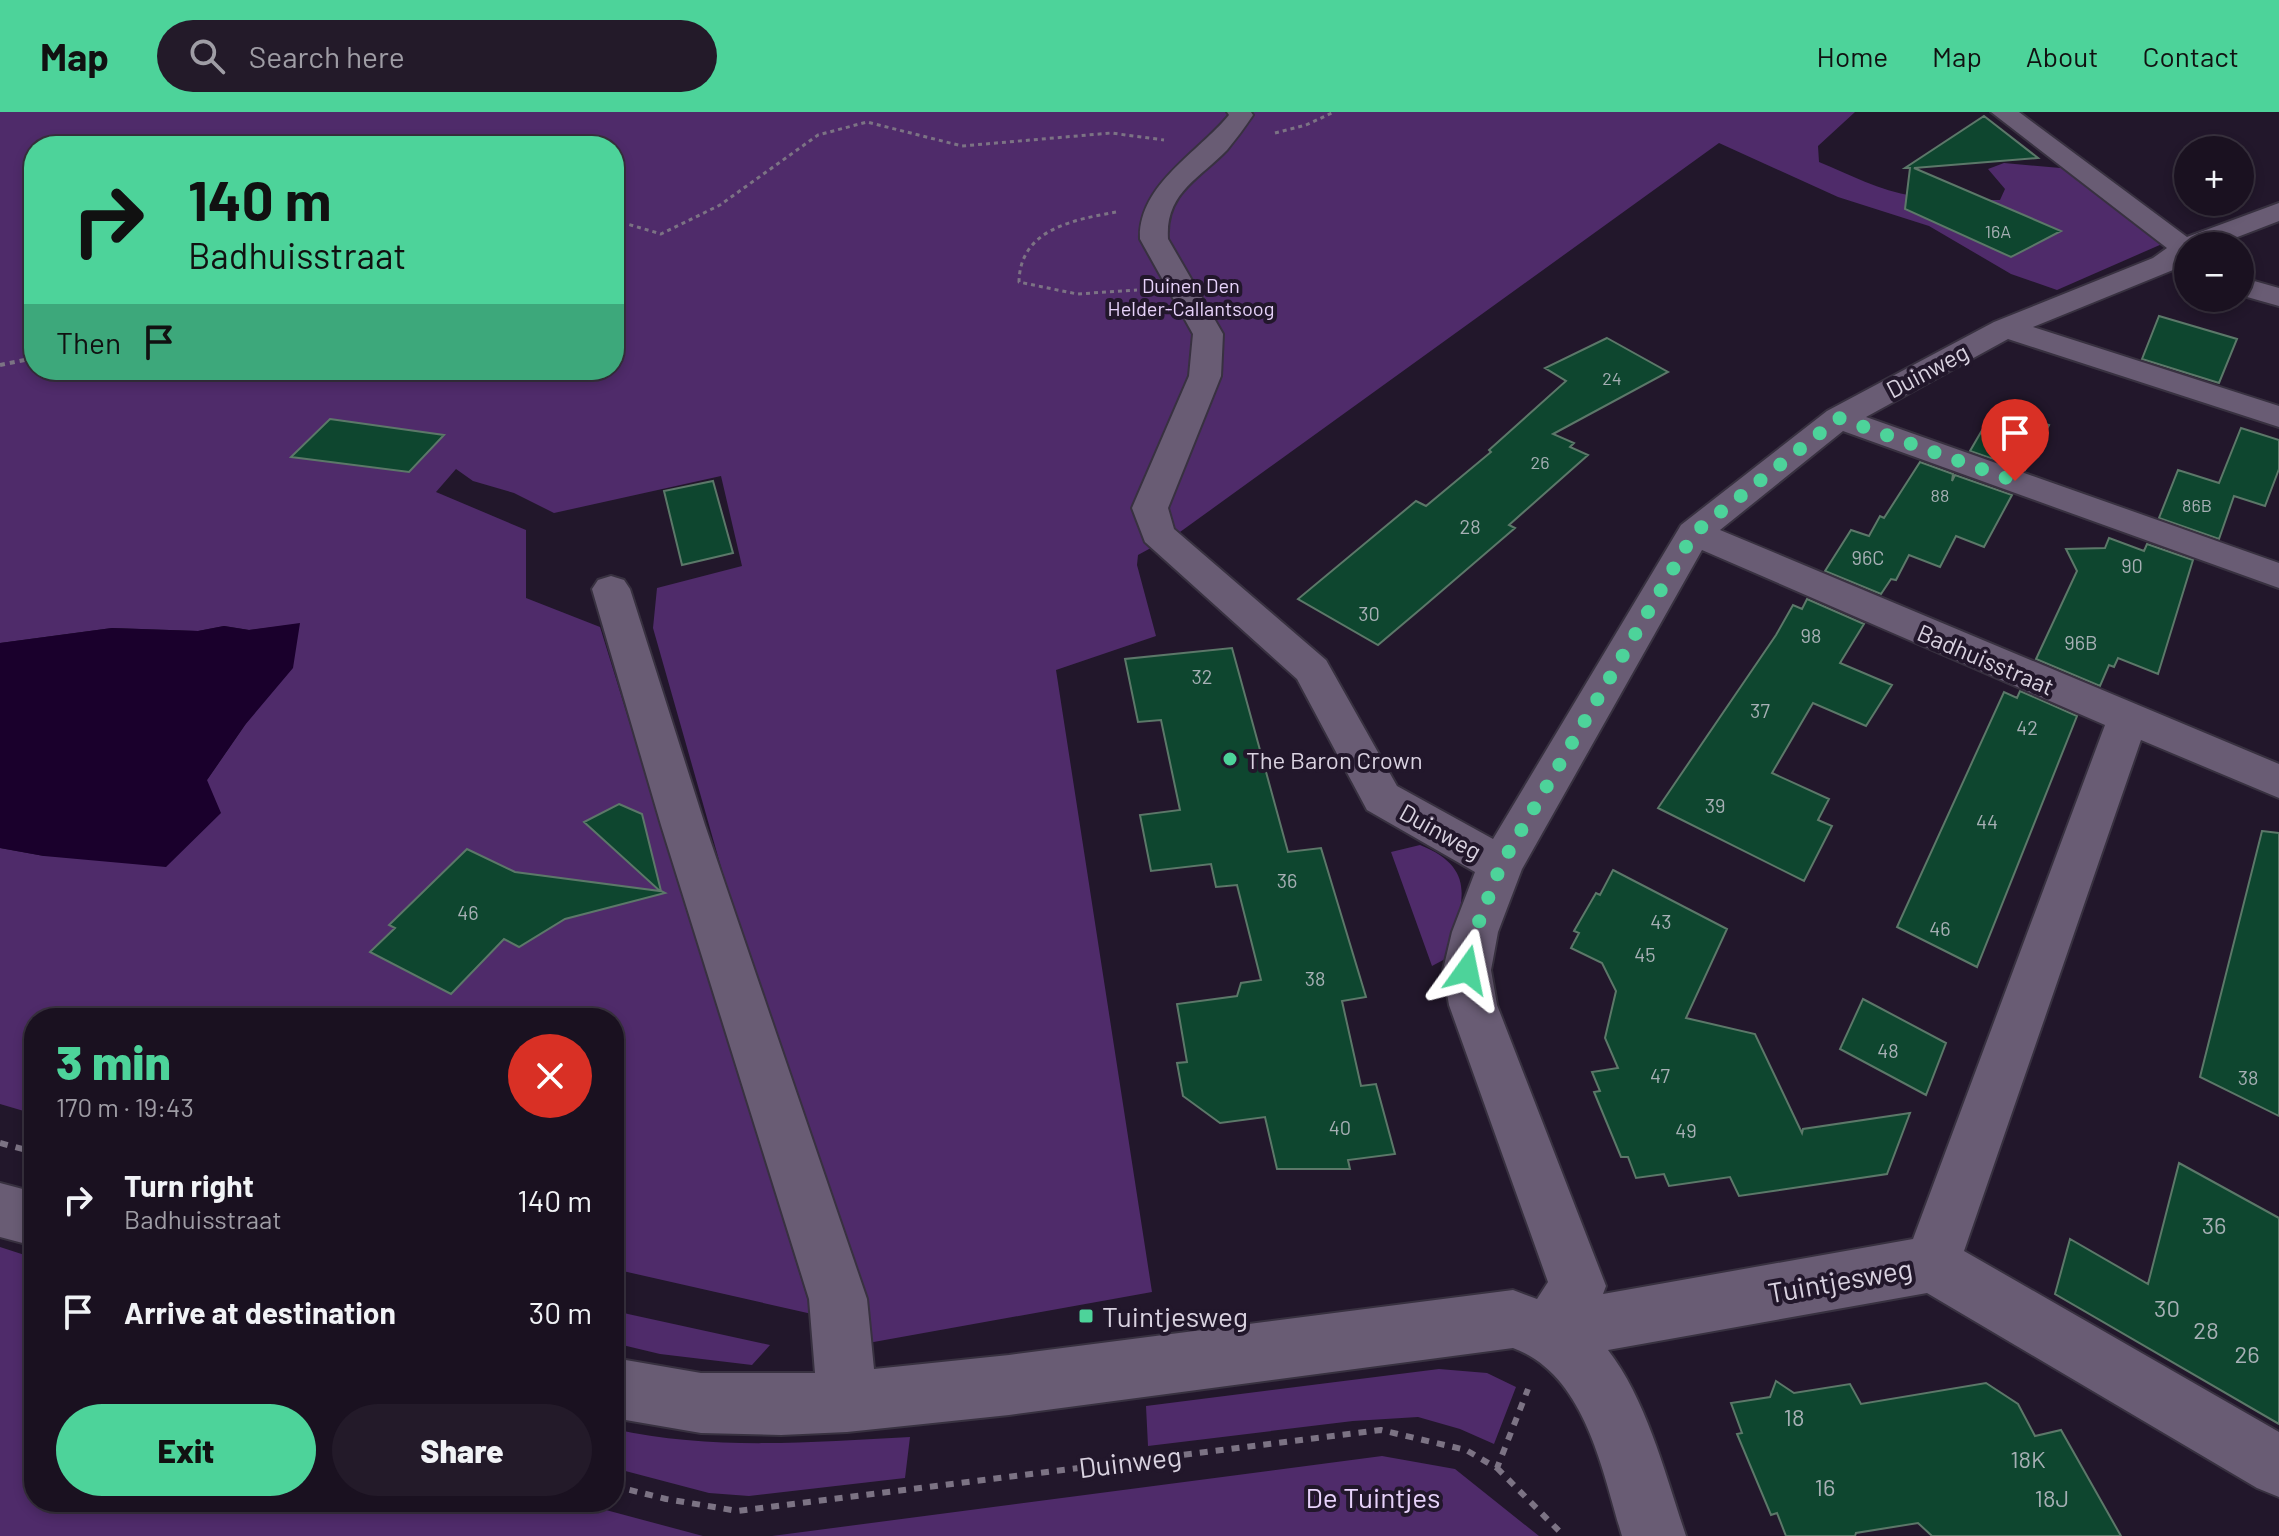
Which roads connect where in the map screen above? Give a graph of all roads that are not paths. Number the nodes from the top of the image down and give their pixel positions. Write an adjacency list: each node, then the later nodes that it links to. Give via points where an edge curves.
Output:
1 (1239, 112): 17 (street, Duinweg, via 1235,126 1181,176 1156,212 1154,239 1208,334 1205,376 1150,508 1158,534 1312,670 1382,798)
2 (2003, 112): 5 (street)
3 (2279, 211): 4 (street, Duinweg)
4 (2233, 232)
5 (2174, 249)
6 (2174, 258): 9 (street, Duinweg)
7 (2254, 290): 8 (street)
8 (2279, 297)
9 (2005, 328): 10 (street); 11 (street, Duinweg)
10 (2279, 417)
11 (1839, 418): 12 (street, Duinweg); 13 (street)
12 (1694, 533): 15 (street, Badhuisstraat); 17 (street, Duinweg)
13 (2279, 576)
14 (611, 589): 23 (street, via 838,1299)
15 (2128, 719): 16 (street, Badhuisstraat); 20 (street, Tuintjesweg)
16 (2279, 782)
17 (1501, 865): 21 (street, Duinweg, via 1475,932 1467,970 1473,1005 1578,1286)
18 (0, 1210): 19 (street)
19 (24, 1216)
20 (1932, 1264): 21 (street, Tuintjesweg); 24 (street)
21 (1550, 1332): 23 (street, via 1501,1319); 25 (street, via 1599,1385)
22 (624, 1390): 23 (street, via 701,1403)
23 (847, 1402)
24 (2279, 1466)
25 (1654, 1536)

